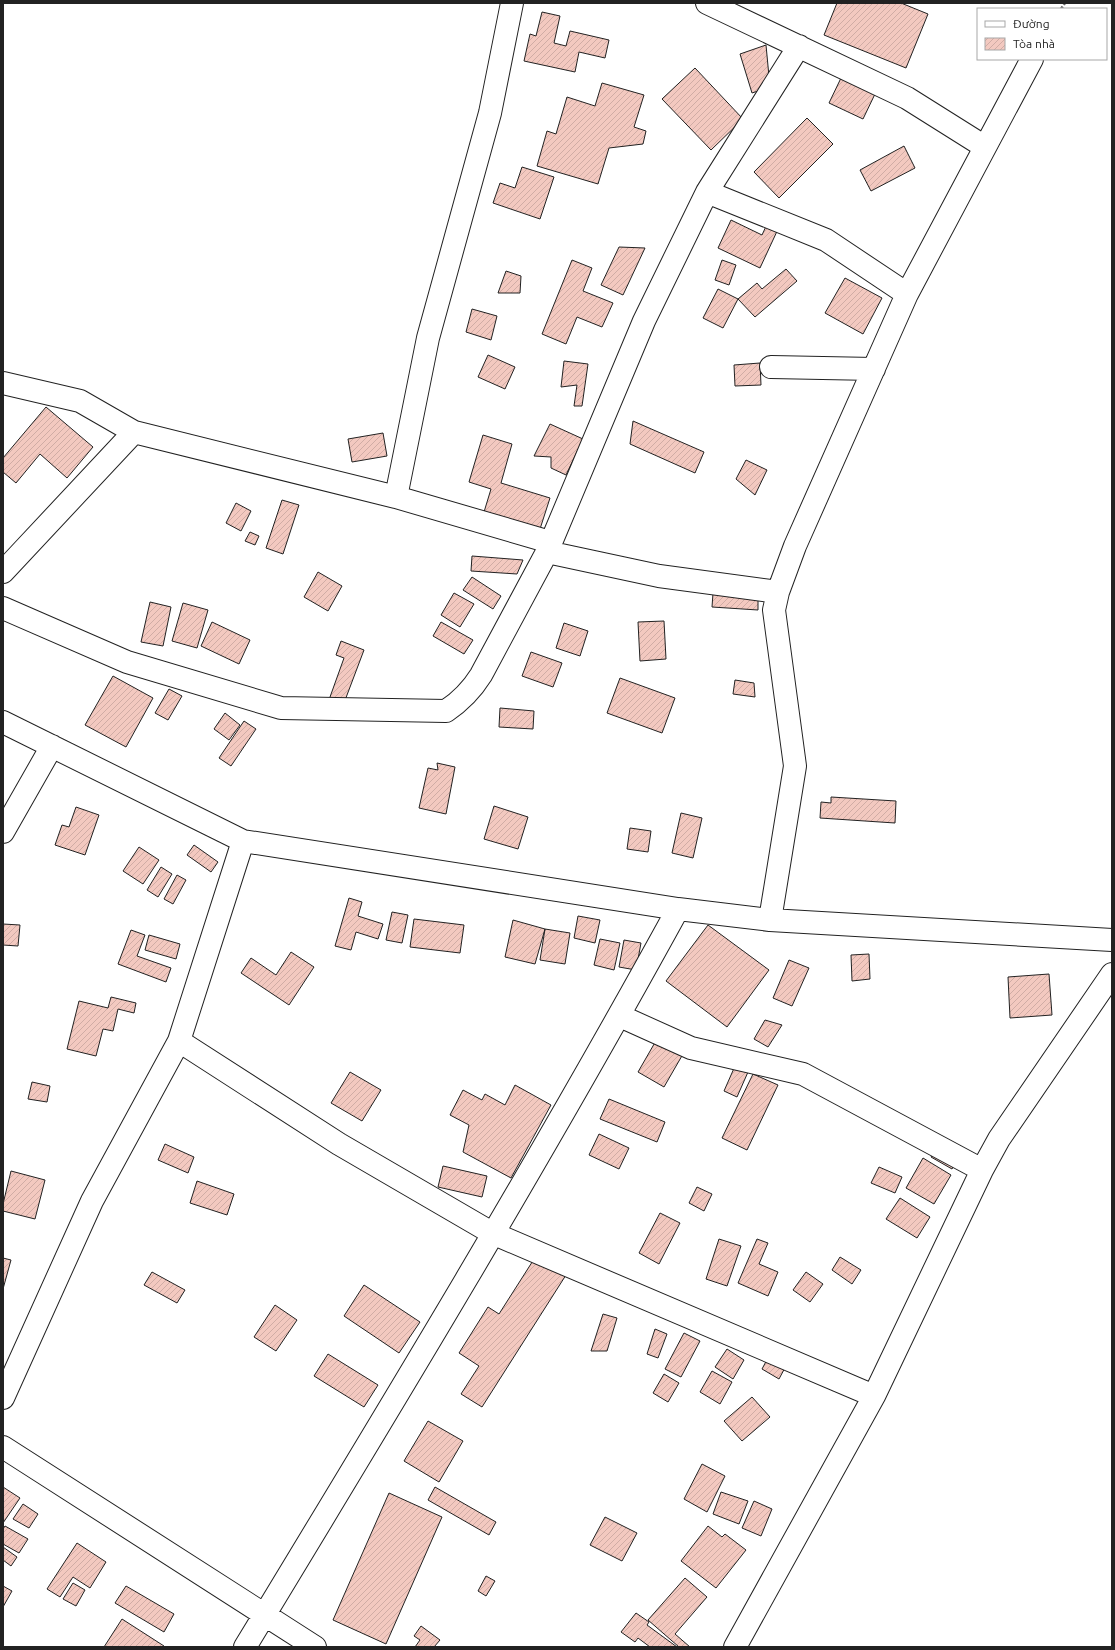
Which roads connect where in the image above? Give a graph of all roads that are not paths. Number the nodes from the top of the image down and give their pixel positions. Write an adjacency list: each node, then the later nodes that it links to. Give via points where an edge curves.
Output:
1 (512, 3): 12 (street, via 490,113 428,338)
2 (707, 3): 3 (street)
3 (799, 46): 5 (street, via 907,98); 6 (street)
4 (1031, 60): 5 (street)
5 (985, 147): 7 (street)
6 (708, 192): 7 (street, via 826,240); 13 (street, via 644,321)
7 (907, 294): 9 (street)
8 (771, 367): 9 (street)
9 (874, 369): 15 (street, via 795,546)
10 (3, 382): 11 (street, via 80,401)
11 (134, 432): 12 (street); 14 (street)
12 (396, 497): 13 (street)
13 (548, 547): 15 (street, via 659,576); 16 (street, via 470,692 446,711 281,708 127,662)
14 (3, 572)
15 (778, 592): 22 (street, via 774,610 795,766)
16 (3, 608)
17 (3, 722): 18 (street)
18 (52, 746): 19 (street); 20 (street)
19 (3, 832)
20 (243, 841): 21 (street); 26 (street)
21 (678, 909): 22 (street); 25 (street)
22 (770, 920): 23 (street)
23 (1112, 940)
24 (1112, 974): 27 (street, via 999,1139)
25 (620, 1016): 27 (street, via 691,1048 803,1074); 28 (street)
26 (178, 1041): 28 (street, via 339,1144); 30 (street, via 92,1201)
27 (982, 1170): 29 (street)
28 (492, 1233): 29 (street); 32 (street)
29 (874, 1396): 35 (street)
30 (3, 1398)
31 (3, 1447): 32 (street)
32 (264, 1615): 33 (street); 34 (street)
33 (245, 1647)
34 (315, 1647)
35 (735, 1647)

